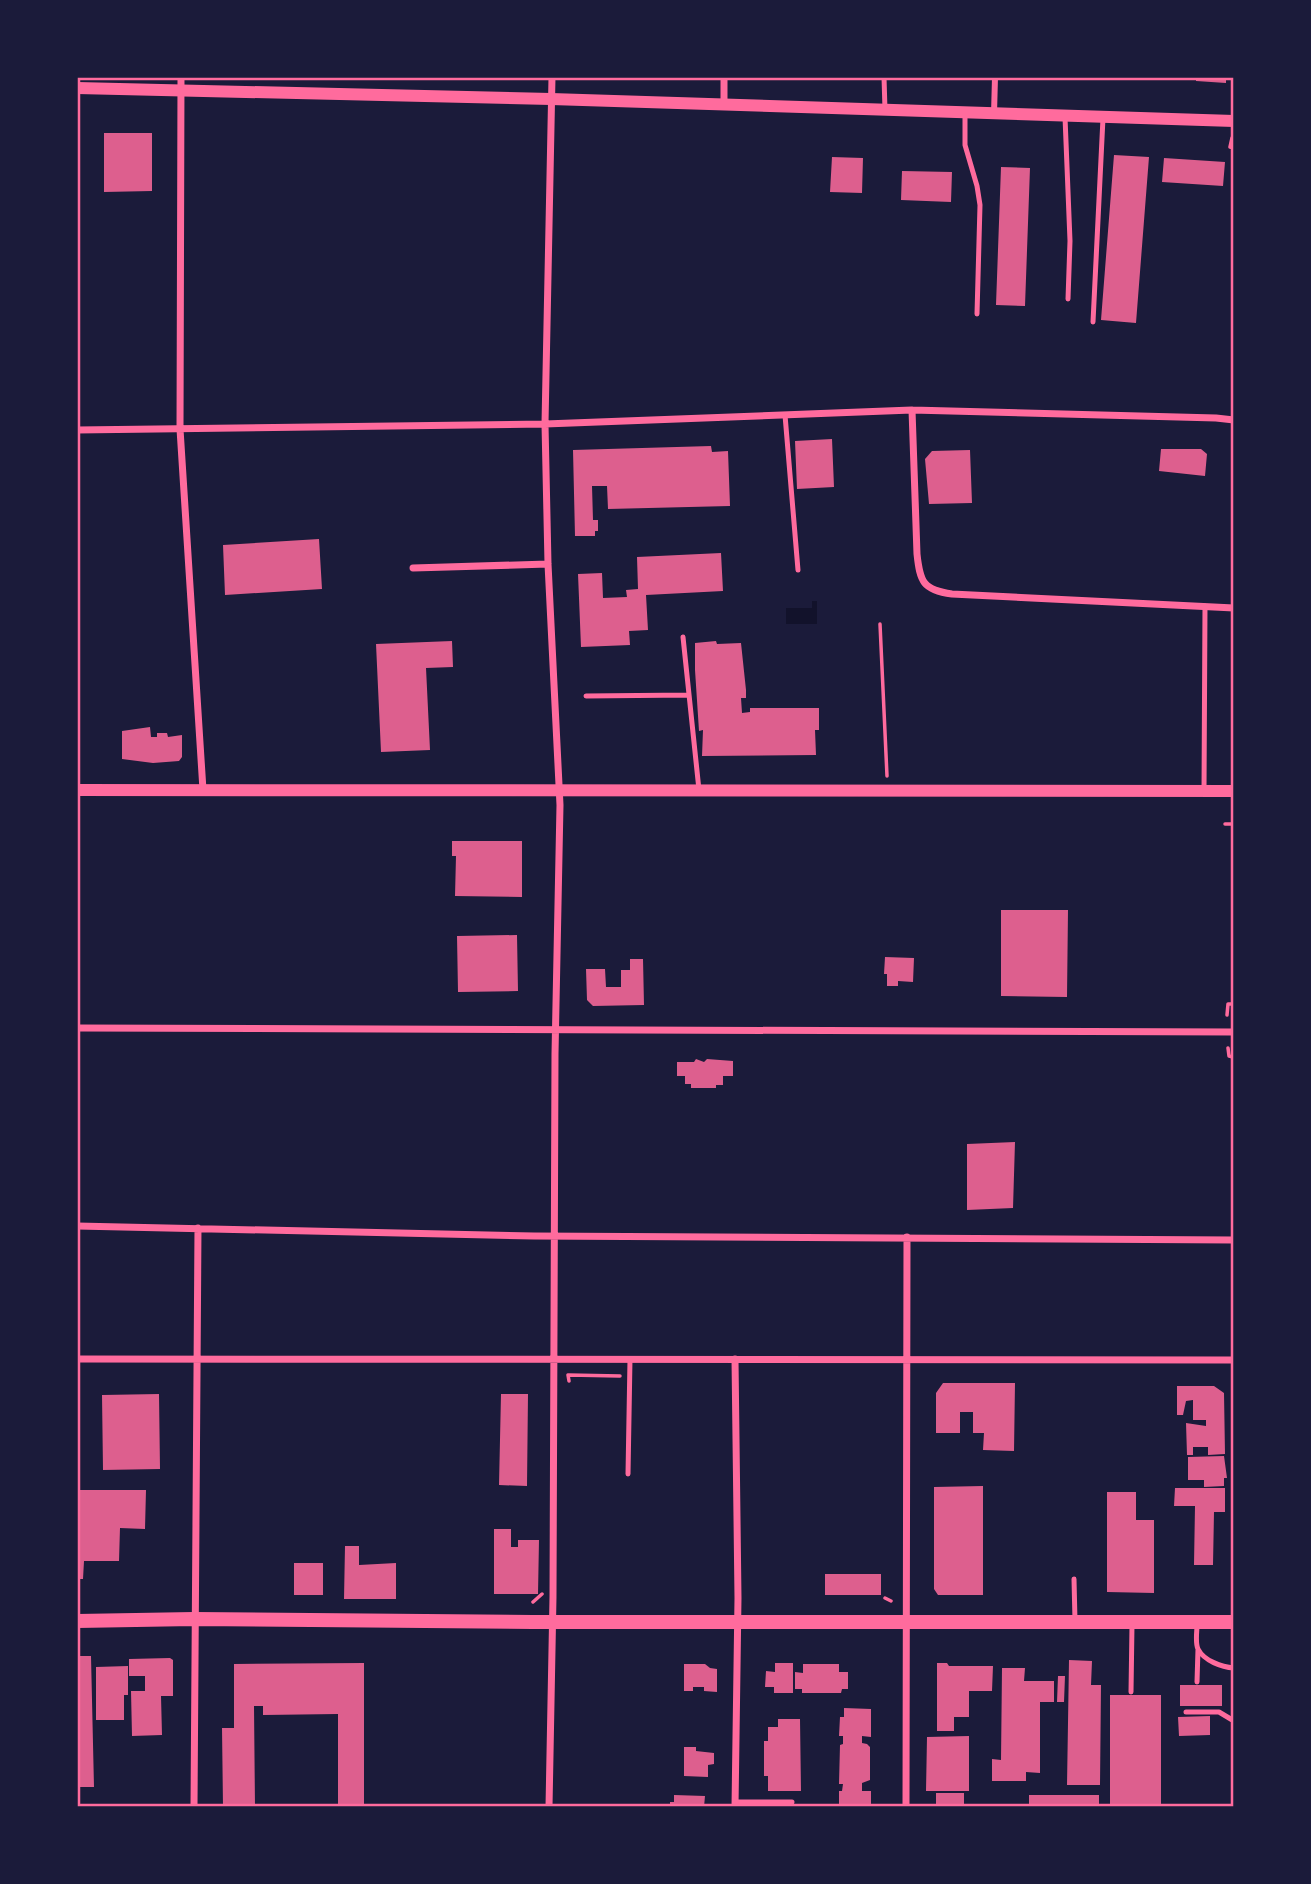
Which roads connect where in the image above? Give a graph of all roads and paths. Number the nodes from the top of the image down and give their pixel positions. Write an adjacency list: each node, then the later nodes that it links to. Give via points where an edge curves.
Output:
1 (552, 77): 7 (street)
2 (724, 77): 8 (street)
3 (884, 77): 9 (lane)
4 (995, 77): 11 (street)
5 (180, 84): 6 (street); 7 (street); 24 (street)
6 (77, 88)
7 (551, 99): 8 (street); 23 (street)
8 (724, 105): 9 (street)
9 (885, 110): 10 (street)
10 (964, 113): 11 (street); 18 (lane, via 965,145 980,205)
11 (994, 114): 12 (street)
12 (1065, 116): 13 (street); 17 (lane)
13 (1104, 117): 14 (street); 19 (lane)
14 (1234, 121)
15 (1233, 138): 16 (path, via 1230,147)
16 (1234, 153)
17 (1068, 299)
18 (976, 314)
19 (1093, 321)
20 (912, 410): 21 (street); 22 (street); 29 (street, via 917,555 924,584 952,594)
21 (785, 415): 23 (street); 28 (lane)
22 (1234, 420)
23 (545, 424): 24 (street); 26 (street)
24 (180, 429): 25 (street); 37 (street)
25 (77, 430)
26 (548, 564): 27 (street); 38 (street)
27 (413, 568)
28 (798, 570)
29 (1205, 606): 30 (street); 40 (lane)
30 (1234, 608)
31 (880, 624): 35 (path)
32 (683, 637): 33 (lane)
33 (689, 695): 34 (lane); 39 (lane)
34 (586, 696)
35 (886, 762)
36 (77, 790): 37 (street)
37 (203, 790): 38 (street)
38 (560, 790): 39 (street); 47 (street)
39 (699, 790): 40 (street)
40 (1204, 791): 41 (street)
41 (1234, 791)
42 (1225, 824): 43 (path)
43 (1234, 824)
44 (1231, 1004): 45 (path)
45 (1227, 1014)
46 (77, 1028): 47 (street)
47 (557, 1030): 48 (street); 53 (street)
48 (1234, 1032)
49 (1228, 1048): 50 (path)
50 (1233, 1057)
51 (77, 1226): 52 (street)
52 (198, 1228): 53 (street); 58 (street)
53 (555, 1236): 54 (street); 56 (street)
54 (907, 1237): 55 (street); 61 (street)
55 (1234, 1240)
56 (554, 1358): 58 (street); 59 (street); 73 (street)
57 (77, 1359): 58 (street)
58 (198, 1359): 71 (street)
59 (630, 1359): 60 (street); 64 (lane)
60 (735, 1359): 61 (street); 78 (street)
61 (907, 1360): 62 (street); 79 (street)
62 (1234, 1360)
63 (568, 1375): 64 (path)
64 (630, 1376): 65 (lane)
65 (628, 1474)
66 (1074, 1579): 74 (lane)
67 (541, 1594): 70 (path)
68 (885, 1598): 69 (path)
69 (891, 1601)
70 (533, 1602)
71 (194, 1619): 72 (main road); 73 (main road); 88 (street)
72 (77, 1621)
73 (552, 1622): 78 (main road); 89 (street)
74 (1075, 1622): 75 (main road); 79 (main road)
75 (1133, 1622): 76 (main road); 83 (lane)
76 (1197, 1622): 77 (main road); 80 (lane)
77 (1234, 1622)
78 (737, 1623): 79 (main road); 87 (street)
79 (907, 1623): 90 (street)
80 (1198, 1649): 81 (lane, via 1213,1663); 82 (lane)
81 (1234, 1668)
82 (1197, 1682)
83 (1131, 1692)
84 (1186, 1712): 85 (lane, via 1219,1712)
85 (1234, 1721)
86 (792, 1802): 87 (lane)
87 (735, 1805)
88 (194, 1807)
89 (549, 1807)
90 (906, 1807)

